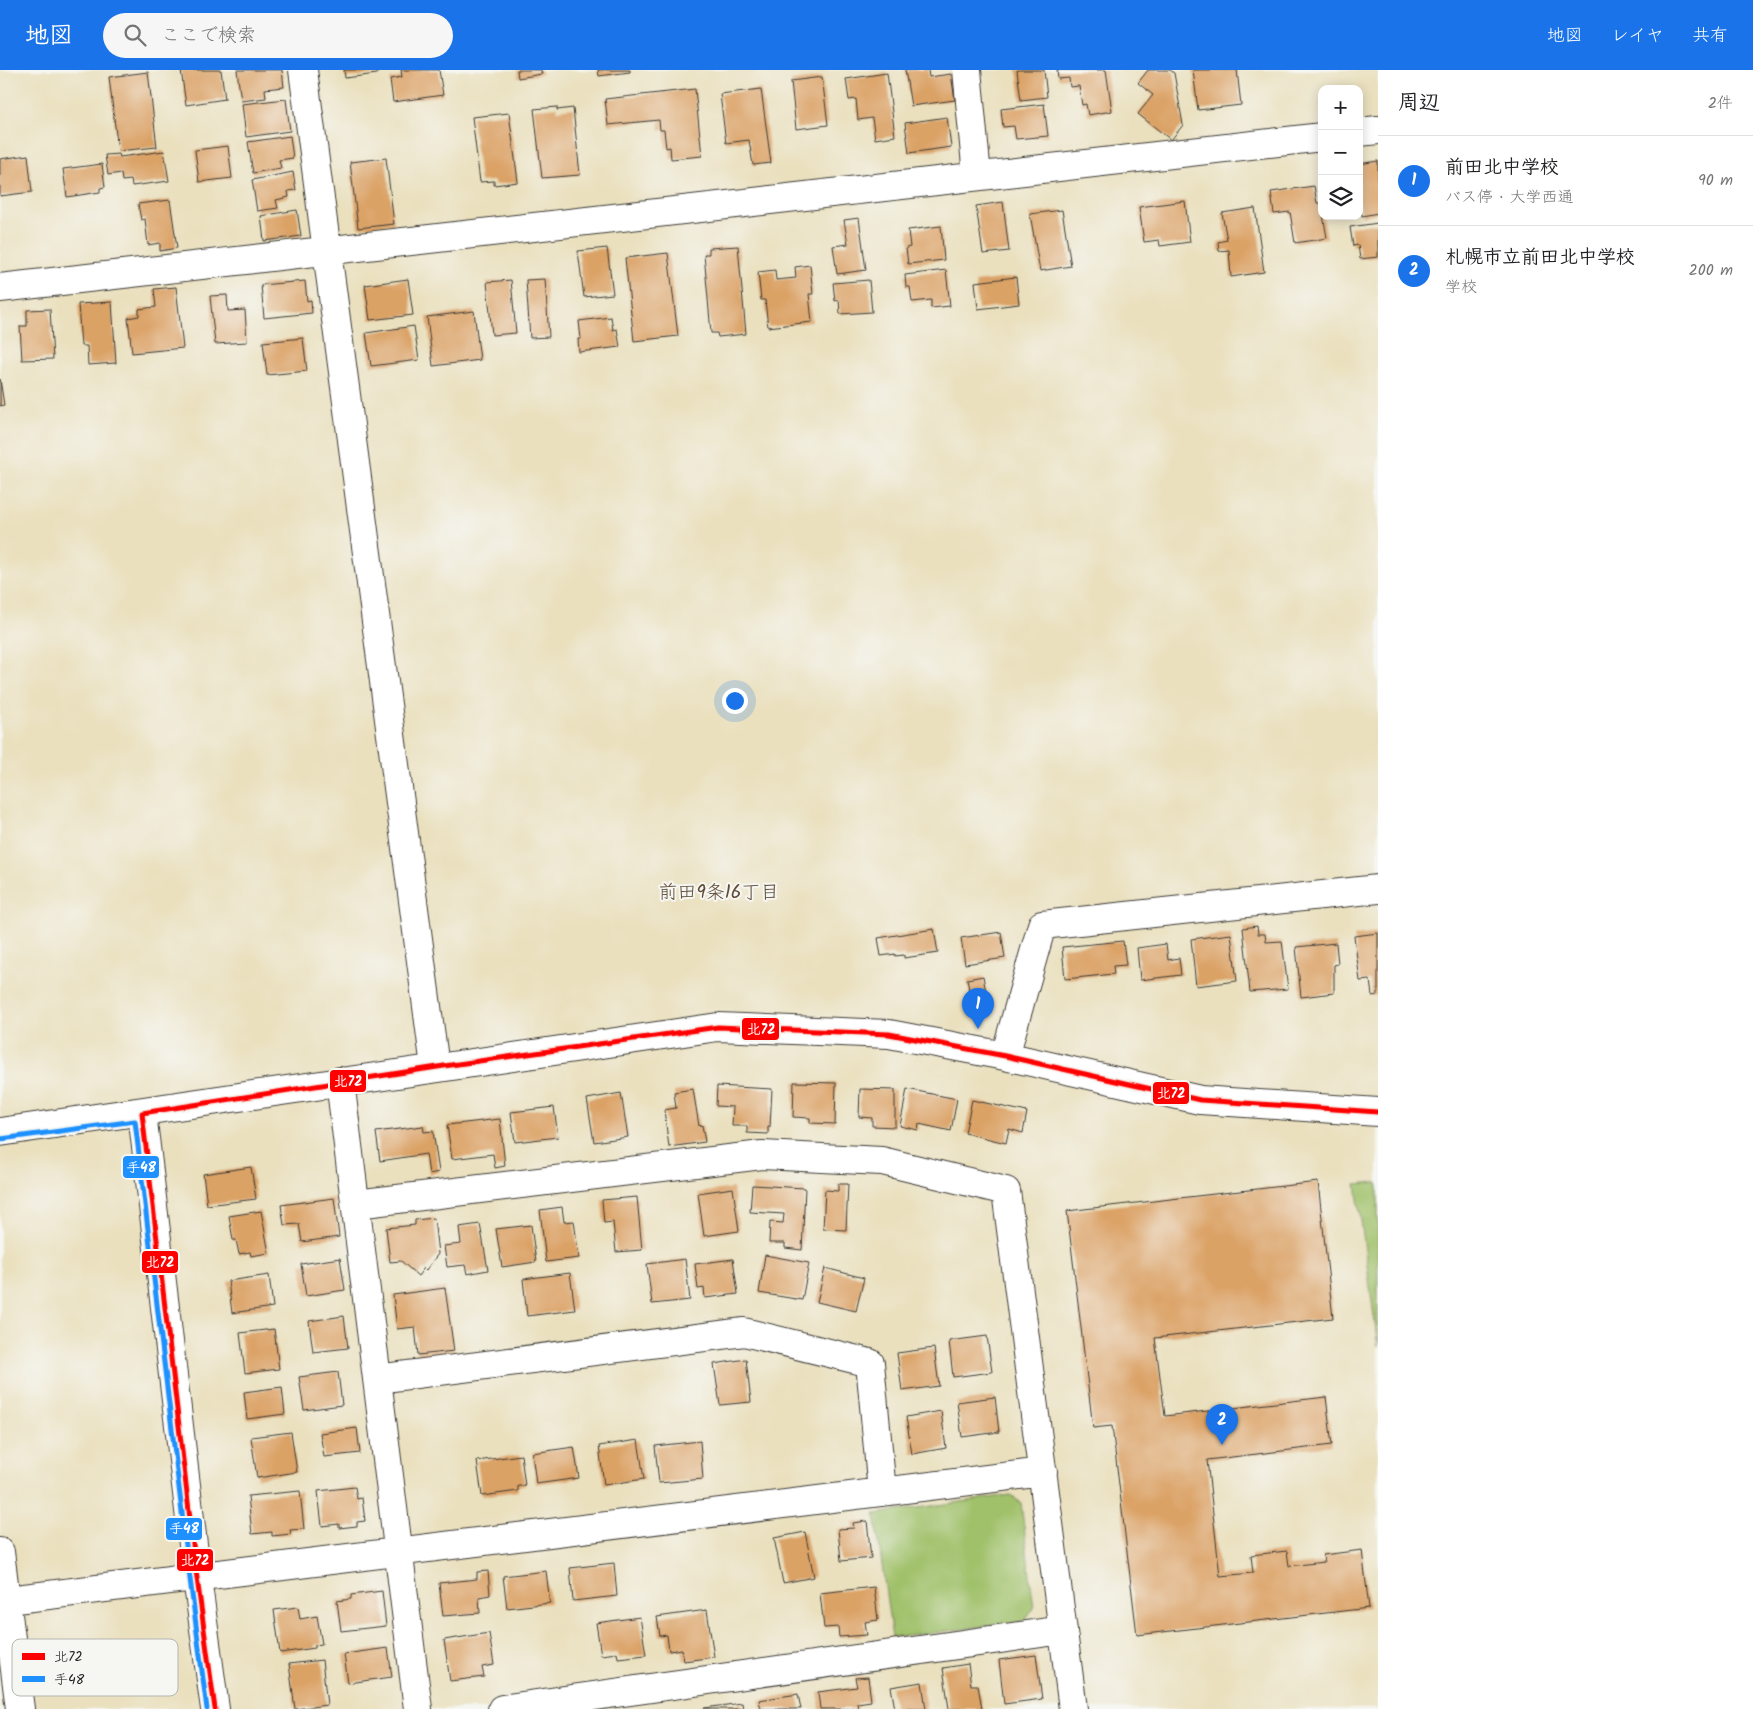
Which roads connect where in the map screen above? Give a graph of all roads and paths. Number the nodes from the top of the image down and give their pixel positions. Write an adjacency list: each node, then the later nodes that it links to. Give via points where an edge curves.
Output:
1 (302, 70): 7 (street)
2 (967, 70): 6 (street)
3 (1378, 130): 4 (street)
4 (1363, 132)
5 (1318, 137): 6 (street)
6 (977, 176): 7 (street)
7 (325, 251): 8 (street); 11 (street)
8 (0, 288)
9 (1378, 889): 10 (street, via 1042,925)
10 (1005, 1056): 11 (street, via 889,1034 718,1027); 13 (street, via 1200,1100)
11 (435, 1067): 12 (street)
12 (340, 1081): 14 (street); 16 (street)
13 (1378, 1112)
14 (142, 1113): 15 (street); 22 (street)
15 (0, 1132)
16 (356, 1204): 17 (street); 18 (street, via 762,1155 882,1161 1006,1191)
17 (377, 1379): 19 (street, via 744,1332 870,1363); 21 (street)
18 (1043, 1472): 19 (street); 24 (street)
19 (882, 1492): 21 (street)
20 (0, 1552): 23 (street)
21 (398, 1553): 22 (street); 29 (street)
22 (196, 1578): 23 (street); 28 (street)
23 (3, 1600): 25 (street)
24 (1063, 1630): 30 (street); 31 (street)
25 (12, 1658)
26 (18, 1696): 27 (street)
27 (20, 1709)
28 (215, 1709)
29 (418, 1709)
30 (502, 1709)
31 (1073, 1709)

